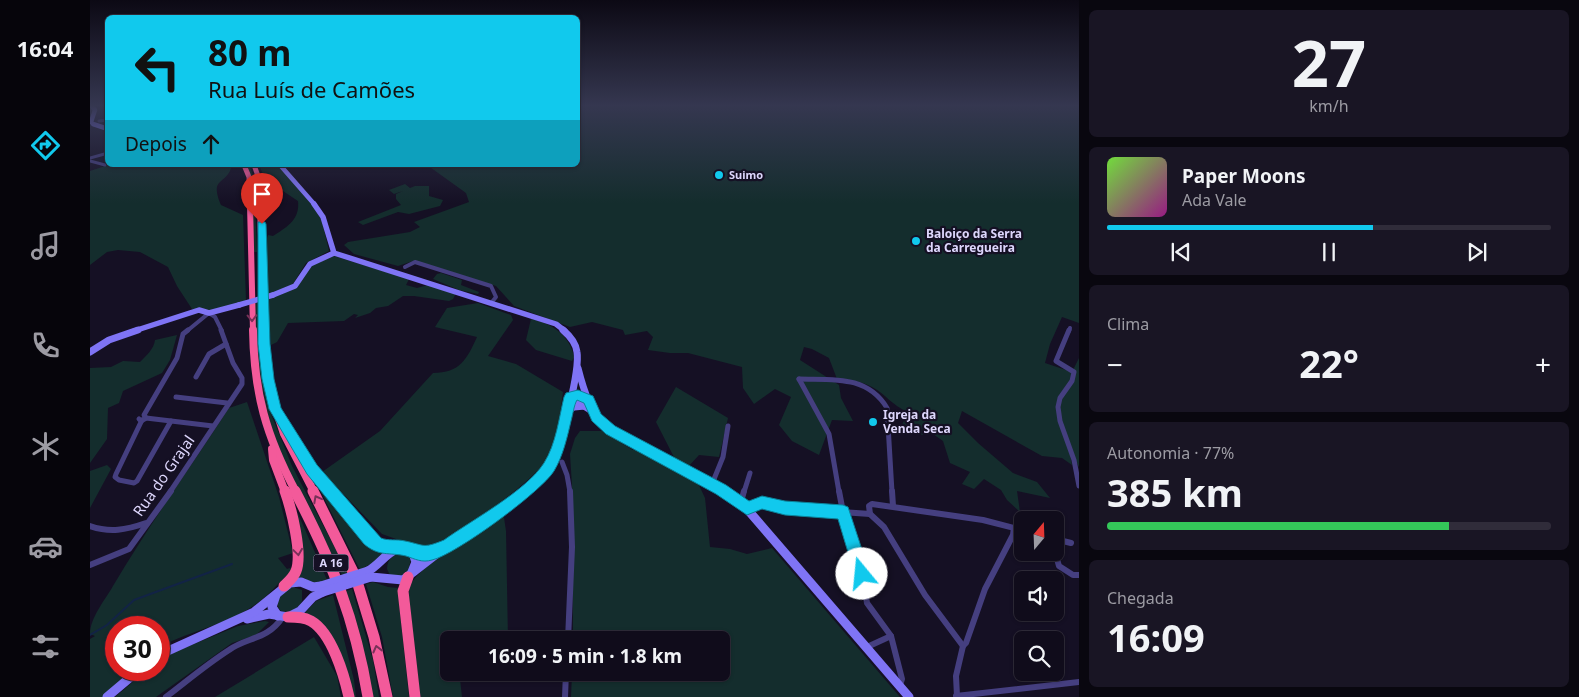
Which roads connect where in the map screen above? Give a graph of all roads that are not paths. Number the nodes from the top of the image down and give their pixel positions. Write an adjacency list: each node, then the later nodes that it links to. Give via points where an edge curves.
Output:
1 (105, 154): 2 (street)
2 (90, 160): 3 (street)
3 (105, 165)
4 (245, 167): 10 (highway, A 16, via 249,176)
5 (255, 167): 7 (highway, A 16)
6 (282, 167): 13 (main road, via 321,212)
7 (258, 176): 8 (highway); 12 (highway, A 16)
8 (266, 189)
9 (245, 212): 10 (highway)
10 (249, 232): 32 (highway, A 16, one-way to 32, via 254,373)
11 (268, 233): 12 (highway)
12 (261, 249): 26 (highway, A 16, via 265,353)
13 (334, 254): 15 (main road); 16 (main road, bridge, via 310,264 295,286)
14 (405, 267): 15 (street, via 414,262 491,286 496,297)
15 (492, 302): 20 (main road, via 550,321 566,331 579,351)
16 (209, 313): 18 (street, via 219,324); 19 (main road, via 195,311 159,322 109,340); 28 (street, via 182,334 177,358)
17 (1070, 328): 36 (street, via 1056,361 1074,372 1074,378 1058,407)
18 (226, 344): 21 (street, via 210,354); 24 (street, Rua do Grajal, via 243,381)
19 (90, 352)
20 (577, 367): 23 (main road); 25 (main road)
21 (196, 377)
22 (176, 397): 24 (street)
23 (570, 397): 25 (main road); 27 (main road)
24 (228, 403): 30 (street, Rua do Grajal)
25 (587, 403): 27 (main road); 35 (main road, via 610,430)
26 (275, 409): 47 (highway, A 16, via 312,470 369,538 379,546); 76 (highway, A 16, one-way to 26, via 374,637 356,578 293,454)
27 (567, 411): 46 (main road, via 555,456 538,480)
28 (144, 418): 29 (street); 29 (street, via 115,477 119,480 134,483 137,480)
29 (171, 421): 30 (street)
30 (213, 426): 41 (street, Rua do Grajal, via 165,500)
31 (728, 426): 35 (street, via 723,457)
32 (270, 437): 57 (highway, A 16, one-way to 57, via 273,460 291,508 299,561 296,573); 75 (highway, A 16, via 324,546 339,584 358,645)
33 (562, 462): 62 (street, via 568,470 572,524)
34 (750, 474): 37 (street)
35 (712, 484): 37 (main road)
36 (1079, 486)
37 (744, 505): 39 (street, via 762,502 785,508); 65 (main road)
38 (893, 506): 39 (street, via 887,408 884,403 871,389 853,382 799,379 829,434); 40 (street, via 872,504 868,506); 43 (street)
39 (843, 512): 40 (street); 63 (street, via 862,574 867,603)
40 (870, 514): 64 (street, via 884,527 925,595)
41 (146, 523): 42 (street, via 116,532); 51 (street, Rua do Grajal, via 128,549)
42 (90, 526)
43 (1014, 528): 64 (street, via 984,589)
44 (1064, 541): 45 (street)
45 (1071, 543)
46 (449, 545): 48 (main road, via 432,553); 53 (main road)
47 (401, 548): 48 (main road); 49 (main road)
48 (413, 553): 53 (main road, via 416,562)
49 (385, 560): 52 (main road); 55 (main road, via 383,571)
50 (1057, 561): 54 (street, via 1058,566)
51 (90, 565)
52 (370, 574): 55 (main road); 58 (main road, bridge)
53 (410, 575): 55 (main road, via 398,581); 77 (highway, via 402,591)
54 (1079, 575)
55 (388, 579)
56 (305, 584): 57 (main road, via 296,581); 58 (main road); 59 (main road, via 309,594)
57 (282, 588): 60 (main road, via 272,608); 61 (main road, via 261,608)
58 (322, 589): 59 (main road)
59 (305, 606): 60 (main road, via 294,615)
60 (283, 617): 61 (main road, via 262,615); 73 (street, via 257,639 231,648); 74 (highway, via 309,620 318,626 336,656)
61 (233, 622): 66 (main road)
62 (569, 631)
63 (891, 636): 65 (street); 70 (street, via 902,679)
64 (963, 646): 71 (street, via 956,676)
65 (866, 648): 70 (main road)
66 (170, 650)
67 (126, 681): 72 (main road)
68 (566, 681): 78 (street)
69 (1079, 682): 71 (street)
70 (900, 687): 79 (main road)
71 (956, 696)
72 (108, 697)
73 (166, 697)
74 (349, 697)
75 (368, 697)
76 (387, 697)
77 (414, 697)
78 (565, 697)
79 (909, 697)

